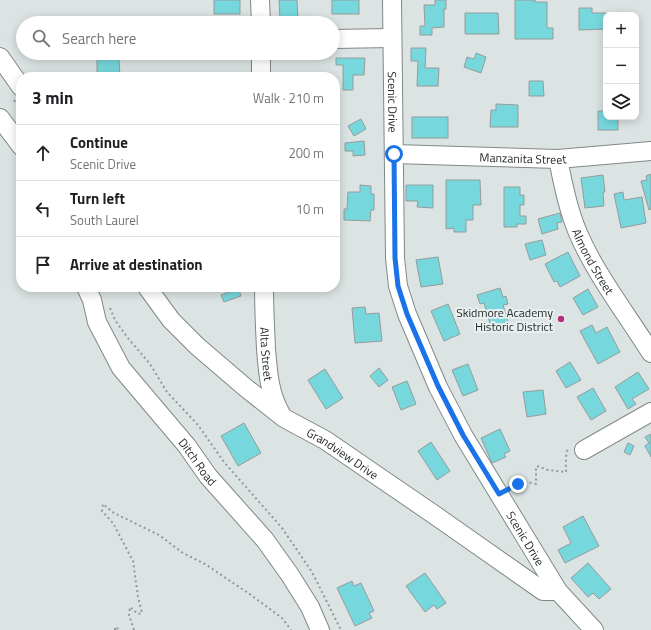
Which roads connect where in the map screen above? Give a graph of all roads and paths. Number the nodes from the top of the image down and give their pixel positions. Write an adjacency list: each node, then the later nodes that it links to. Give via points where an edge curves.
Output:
1 (260, 0): 3 (street)
2 (392, 0): 4 (street, Scenic Drive)
3 (260, 16)
4 (391, 38): 5 (street); 13 (street, Scenic Drive)
5 (340, 39)
6 (0, 57): 9 (street)
7 (261, 60): 8 (street)
8 (261, 72)
9 (16, 80)
10 (0, 118): 11 (street)
11 (16, 139)
12 (651, 151): 14 (street, Manzanita Street)
13 (394, 154): 14 (street, Manzanita Street); 23 (street, Scenic Drive, via 395,258 398,286 407,314 438,386 463,435)
14 (558, 159): 19 (street, Almond Street, via 577,232 592,262)
15 (88, 292): 30 (street, Ditch Road, via 97,322 121,368 187,446 208,476 265,540 298,588)
16 (151, 292): 21 (street, Grandview Drive, via 171,320 197,346)
17 (264, 292): 21 (street, Alta Street, via 271,393)
18 (110, 307): 31 (path, via 115,320 150,364 167,392 198,425 224,462 282,528 312,572)
19 (651, 352)
20 (651, 412): 22 (street)
21 (284, 418): 24 (street, Grandview Drive, via 325,440 543,591)
22 (584, 450): 23 (path, via 578,453 568,449 566,472 537,466 536,484 522,481)
23 (499, 494): 24 (street, Scenic Drive)
24 (558, 591): 25 (street, Scenic Drive)
25 (585, 627)
26 (115, 630): 27 (path, via 115,627)
27 (119, 630)
28 (134, 630): 29 (path, via 129,615 130,608 138,614 142,613 142,610 133,561 113,524 102,511 103,504 114,513 159,535 183,554 204,564 251,595 282,618)
29 (291, 630)
30 (320, 630)
31 (341, 630)

